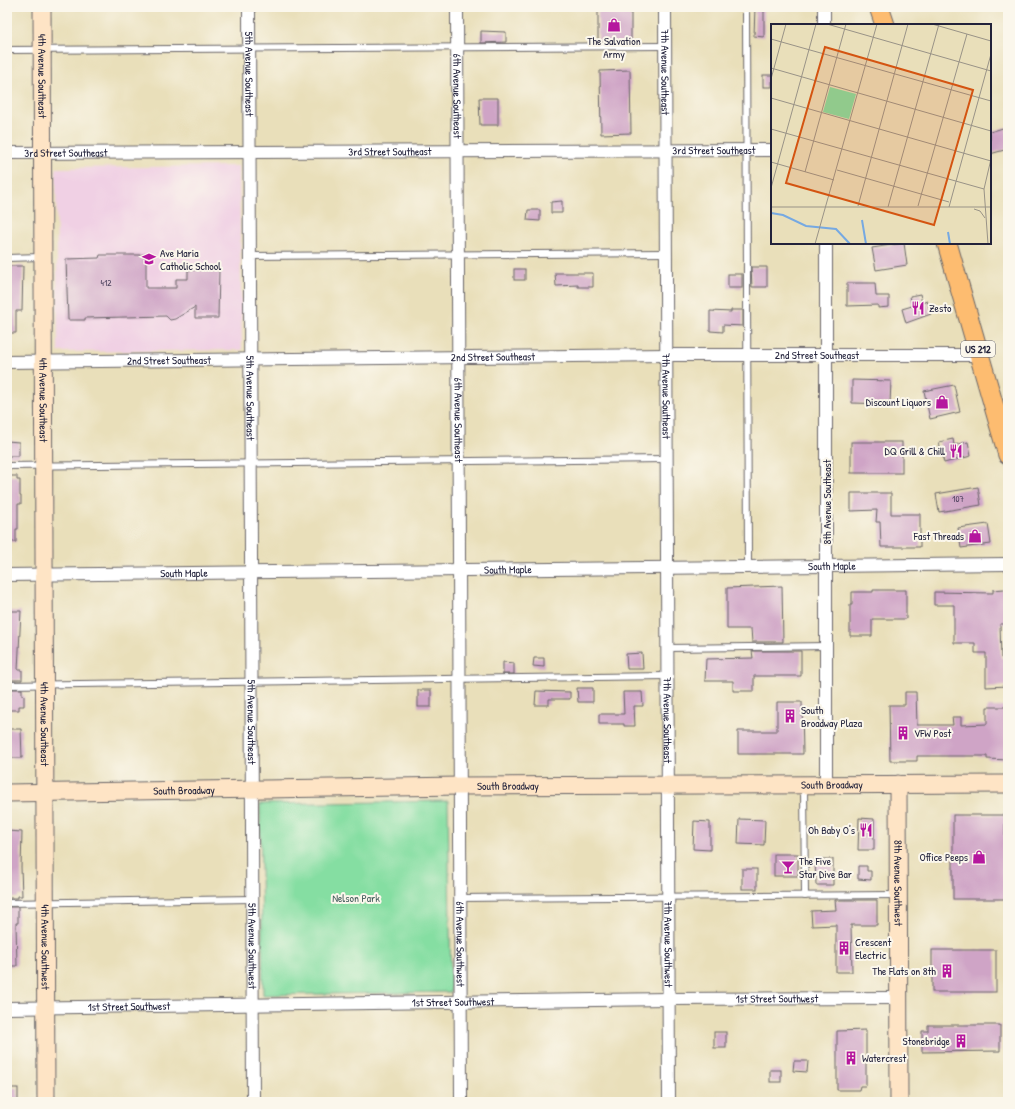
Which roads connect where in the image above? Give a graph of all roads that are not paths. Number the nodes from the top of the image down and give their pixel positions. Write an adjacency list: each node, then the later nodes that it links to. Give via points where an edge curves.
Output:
1 (42, 7): 14 (street, 4th Avenue Southeast)
2 (249, 7): 12 (street, 5th Avenue Southeast)
3 (457, 7): 11 (street, 6th Avenue Southeast)
4 (665, 7): 10 (street, 7th Avenue Southeast)
5 (746, 7): 16 (lane)
6 (824, 7): 8 (street)
7 (879, 7): 9 (main road)
8 (824, 24)
9 (884, 24)
10 (665, 46): 11 (lane); 15 (street, 7th Avenue Southeast)
11 (457, 48): 12 (lane); 18 (street, 6th Avenue Southeast)
12 (250, 49): 14 (lane); 19 (street, 5th Avenue Southeast)
13 (7, 50): 14 (lane)
14 (43, 50): 21 (street, 4th Avenue Southeast)
15 (666, 150): 16 (street, 3rd Street Southeast); 18 (street, 3rd Street Southeast); 24 (street, 7th Avenue Southeast)
16 (746, 150): 17 (street, 3rd Street Southeast); 30 (lane)
17 (771, 150)
18 (458, 151): 19 (street, 3rd Street Southeast); 25 (street, 6th Avenue Southeast)
19 (250, 152): 21 (street, 3rd Street Southeast); 26 (street, 5th Avenue Southeast)
20 (7, 153): 21 (street, 3rd Street Southeast)
21 (43, 153): 27 (street, 4th Avenue Southeast)
22 (826, 244): 31 (street, 8th Avenue Southeast)
23 (947, 244): 32 (main road, US 212)
24 (666, 253): 25 (lane); 29 (street, 7th Avenue Southeast)
25 (458, 255): 26 (lane); 33 (street, 6th Avenue Southeast)
26 (250, 256): 34 (street, 5th Avenue Southeast)
27 (43, 257): 28 (lane); 36 (street, 4th Avenue Southeast)
28 (7, 258)
29 (667, 355): 30 (street, 2nd Street Southeast); 33 (street, 2nd Street Southeast); 38 (street, 7th Avenue Southeast)
30 (747, 355): 31 (street, 2nd Street Southeast); 44 (lane)
31 (827, 355): 32 (street, 2nd Street Southeast); 45 (street, 8th Avenue Southeast)
32 (980, 355): 37 (main road, US 212)
33 (459, 358): 34 (street, 2nd Street Southeast); 39 (street, 6th Avenue Southeast)
34 (250, 359): 36 (street, 2nd Street Southeast); 40 (street, 5th Avenue Southeast)
35 (7, 362): 36 (street, 2nd Street Southeast)
36 (43, 362): 42 (street, 4th Avenue Southeast)
37 (1008, 455)
38 (667, 459): 39 (lane); 46 (street, 7th Avenue Southeast)
39 (459, 462): 40 (lane); 47 (street, 6th Avenue Southeast)
40 (251, 463): 42 (lane); 48 (street, 5th Avenue Southeast)
41 (7, 466): 42 (lane)
42 (44, 466): 50 (street, 4th Avenue Southeast)
43 (1008, 564): 45 (street, South Maple)
44 (748, 566): 45 (street, South Maple); 46 (street, South Maple)
45 (827, 566): 51 (street, 8th Avenue Southeast)
46 (668, 567): 47 (street, South Maple); 52 (street, 7th Avenue Southeast)
47 (458, 570): 48 (street, South Maple); 54 (street, 6th Avenue Southeast)
48 (252, 572): 50 (street, South Maple); 55 (street, 5th Avenue Southeast)
49 (7, 575): 50 (street, South Maple)
50 (44, 575): 56 (street, 4th Avenue Southeast)
51 (827, 646): 52 (lane); 59 (street, 8th Avenue Southeast)
52 (668, 648): 53 (street, 7th Avenue Southeast)
53 (668, 676): 54 (lane); 63 (street, 7th Avenue Southeast)
54 (459, 678): 55 (lane); 62 (street, 6th Avenue Southeast)
55 (252, 681): 56 (lane); 64 (street, 5th Avenue Southeast)
56 (45, 684): 57 (lane); 66 (street, 4th Avenue Southeast)
57 (7, 685)
58 (804, 784): 59 (street, South Broadway); 63 (street, South Broadway); 68 (lane)
59 (826, 784): 60 (street, South Broadway)
60 (898, 784): 61 (street, South Broadway); 67 (street, 8th Avenue Southwest)
61 (1008, 784)
62 (460, 786): 63 (street, South Broadway); 64 (street, South Broadway); 69 (street, 6th Avenue Southwest)
63 (668, 786): 70 (street, 7th Avenue Southwest)
64 (252, 790): 66 (street, South Broadway); 71 (street, 5th Avenue Southwest)
65 (7, 793): 66 (street, South Broadway)
66 (45, 793): 72 (street, 4th Avenue Southwest)
67 (898, 895): 68 (lane); 74 (street, 8th Avenue Southwest)
68 (805, 896): 70 (lane)
69 (460, 898): 70 (lane); 76 (street, 6th Avenue Southwest)
70 (668, 898): 75 (street, 7th Avenue Southwest)
71 (252, 899): 72 (lane); 77 (street, 5th Avenue Southwest)
72 (46, 902): 73 (lane); 78 (street, 4th Avenue Southwest)
73 (7, 903)
74 (899, 998): 75 (street, 1st Street Southwest); 84 (street, 8th Avenue Southwest)
75 (668, 999): 76 (street, 1st Street Southwest); 83 (street, 7th Avenue Southwest)
76 (461, 1002): 77 (street, 1st Street Southwest); 82 (street, 6th Avenue Southwest)
77 (253, 1005): 78 (street, 1st Street Southwest); 81 (street, 5th Avenue Southwest)
78 (46, 1007): 79 (street, 1st Street Southwest); 80 (street, 4th Avenue Southwest)
79 (7, 1008)
80 (46, 1102)
81 (253, 1102)
82 (461, 1102)
83 (669, 1102)
84 (899, 1102)

